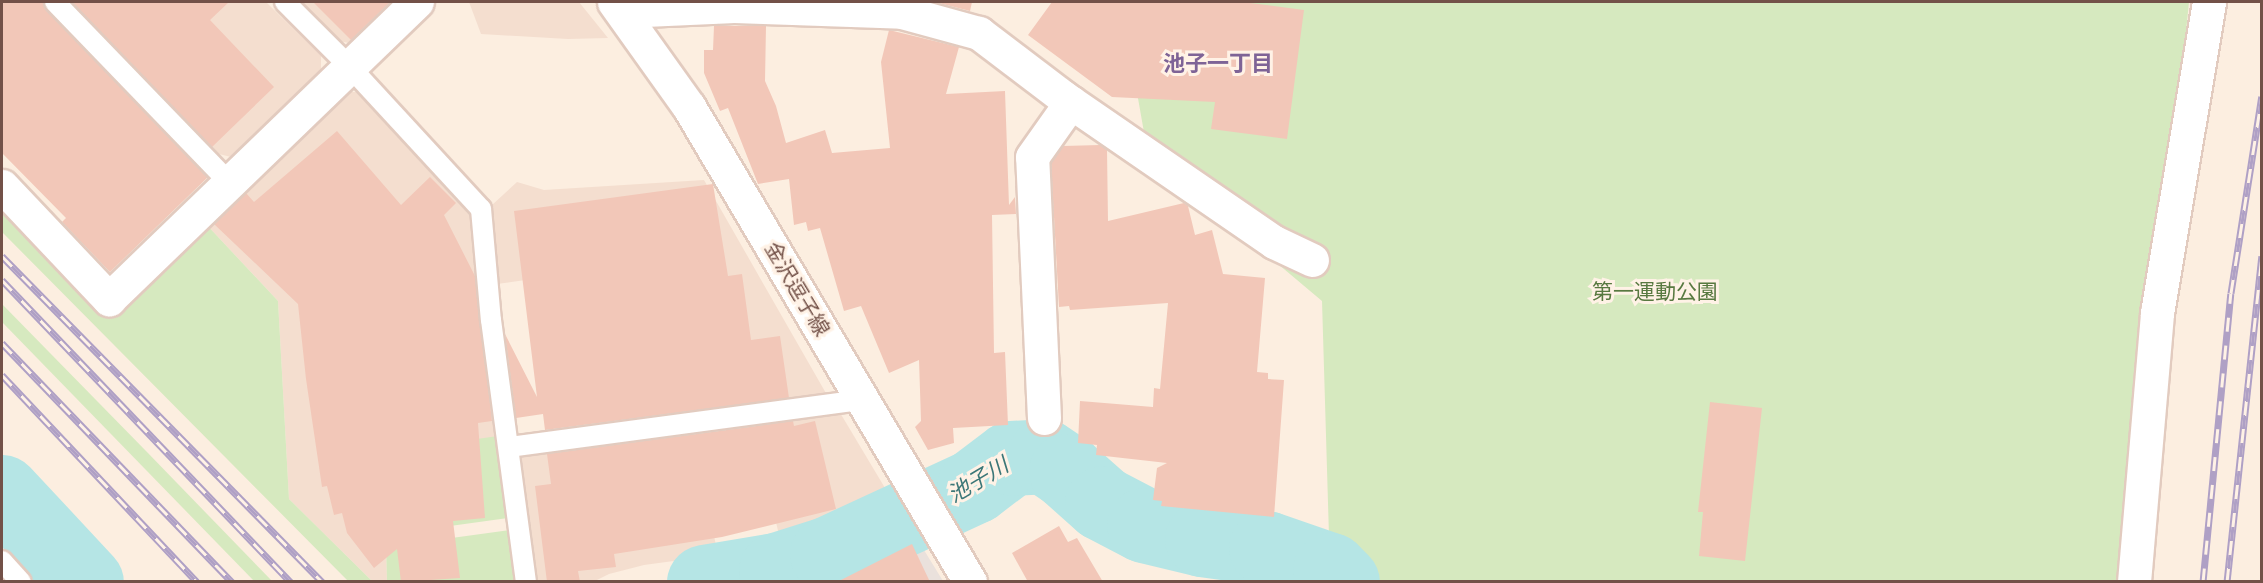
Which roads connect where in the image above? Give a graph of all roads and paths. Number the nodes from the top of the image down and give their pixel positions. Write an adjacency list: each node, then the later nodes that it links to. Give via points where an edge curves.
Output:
1 (55, 2): 8 (lane)
2 (285, 2): 6 (lane)
3 (417, 2): 6 (street)
4 (2208, 2): 18 (street, via 2157,313)
5 (618, 6): 7 (street, via 902,12 979,33); 11 (street, 金沢逗子線, via 688,107)
6 (350, 67): 8 (street); 13 (lane, via 482,209 491,320)
7 (1071, 102): 10 (street, via 1274,242); 12 (street, via 1032,157)
8 (230, 183): 9 (street, via 108,299)
9 (2, 186)
10 (1312, 260)
11 (863, 400): 13 (lane); 17 (street, 金沢逗子線)
12 (1044, 418)
13 (509, 447): 16 (lane)
14 (2, 561): 15 (lane)
15 (21, 582)
16 (526, 582)
17 (970, 582)
18 (2134, 582)

